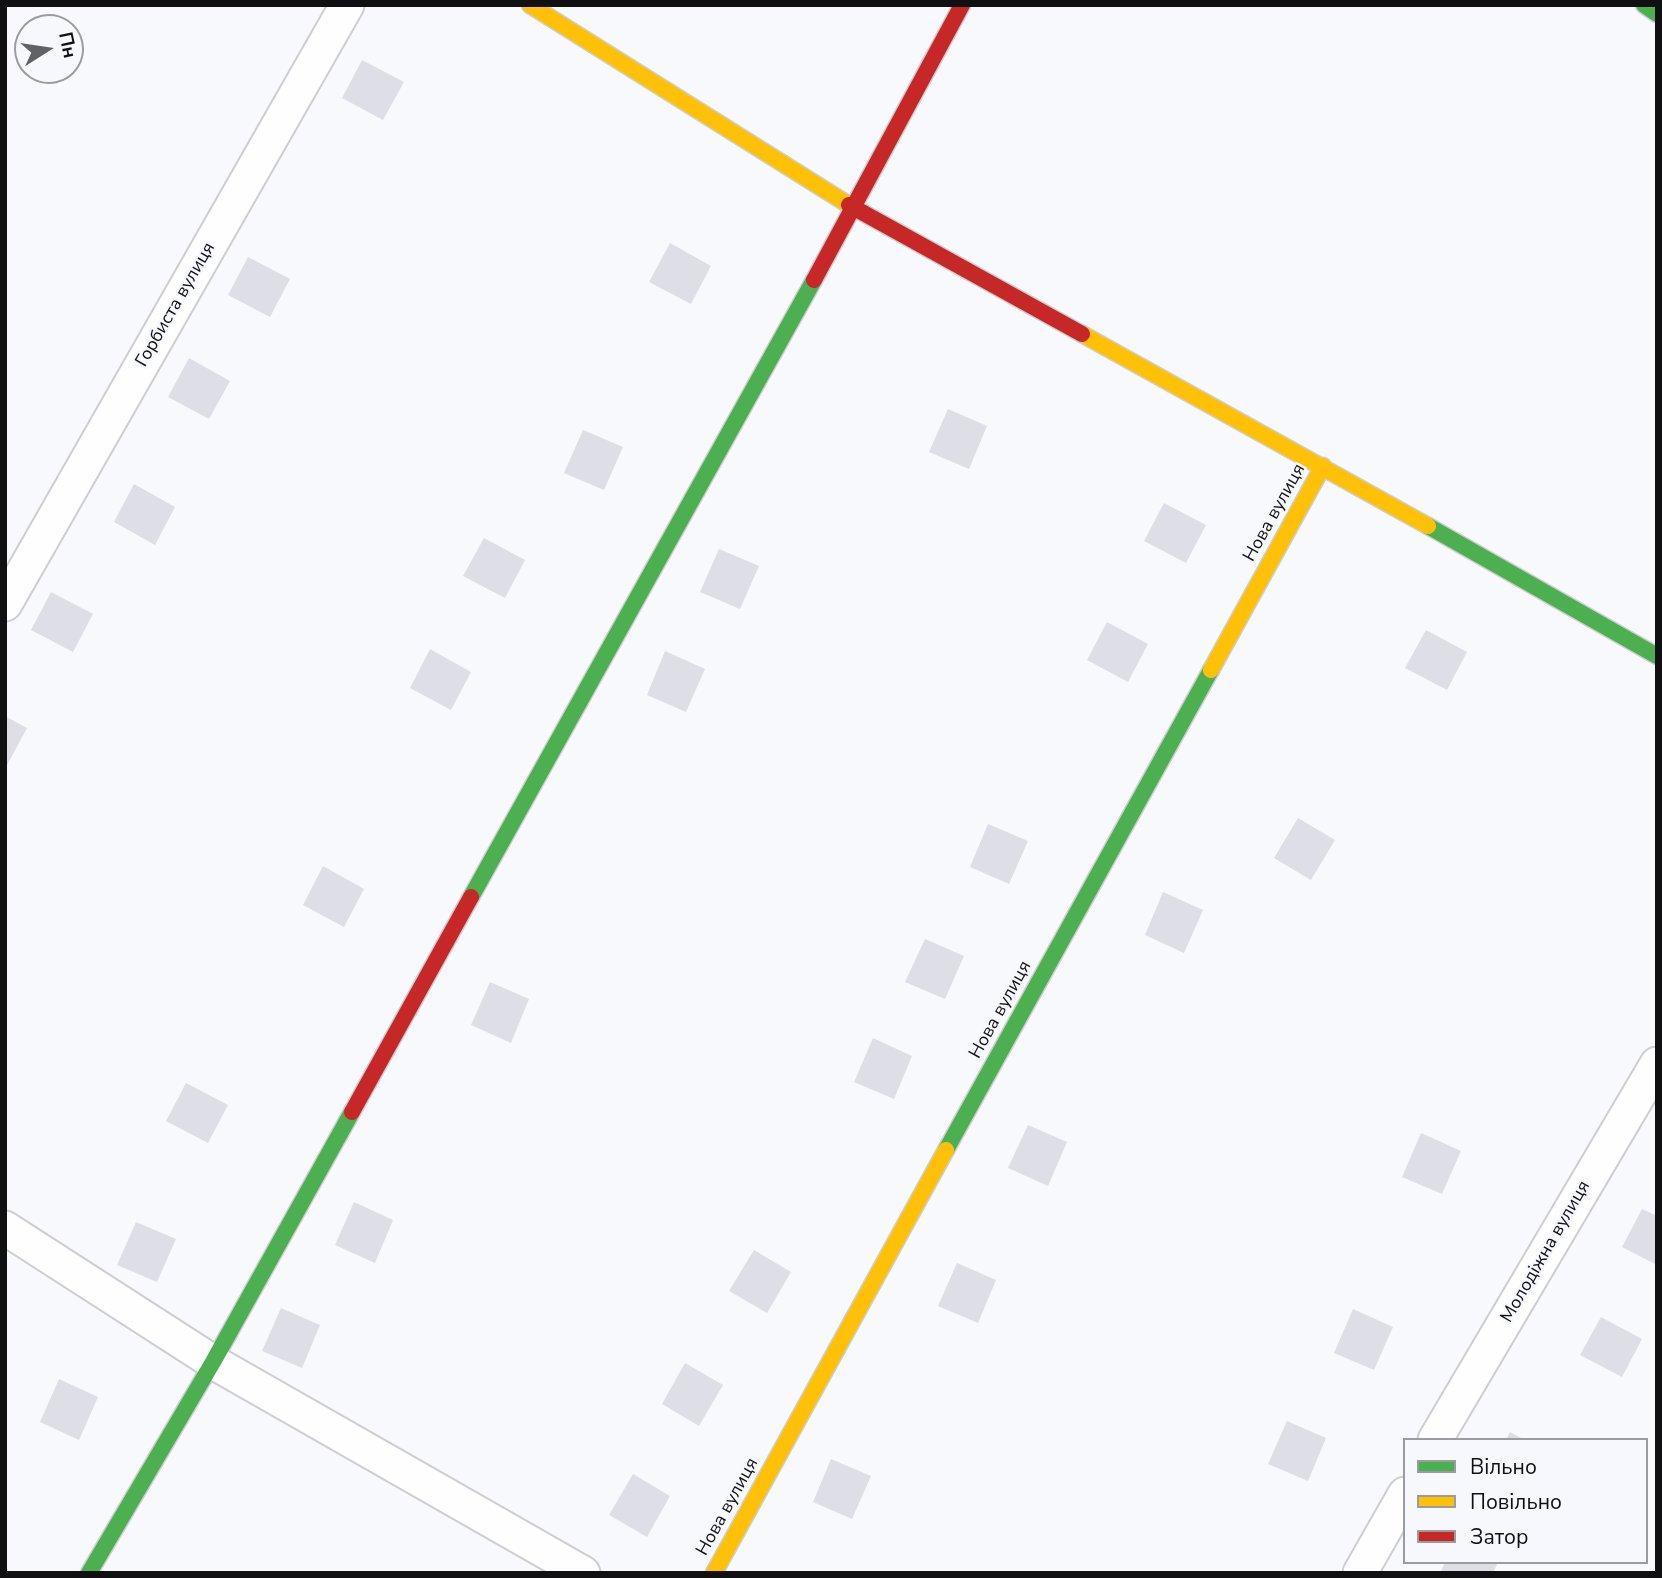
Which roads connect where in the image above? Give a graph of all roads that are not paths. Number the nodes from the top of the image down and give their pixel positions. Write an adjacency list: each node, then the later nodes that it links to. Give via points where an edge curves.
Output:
1 (347, 5): 8 (street, Горбиста вулиця)
2 (530, 5): 6 (street)
3 (962, 5): 6 (street)
4 (1644, 5): 5 (street)
5 (1657, 14)
6 (854, 208): 7 (street); 12 (street)
7 (1323, 466): 9 (street); 17 (street, Нова вулиця)
8 (5, 604)
9 (1657, 656)
10 (1657, 1064): 13 (street, Молодіжна вулиця)
11 (5, 1228): 12 (street)
12 (213, 1362): 15 (street); 16 (street)
13 (1436, 1438)
14 (1403, 1498): 18 (street)
15 (89, 1573)
16 (583, 1573)
17 (713, 1573)
18 (1360, 1573)

